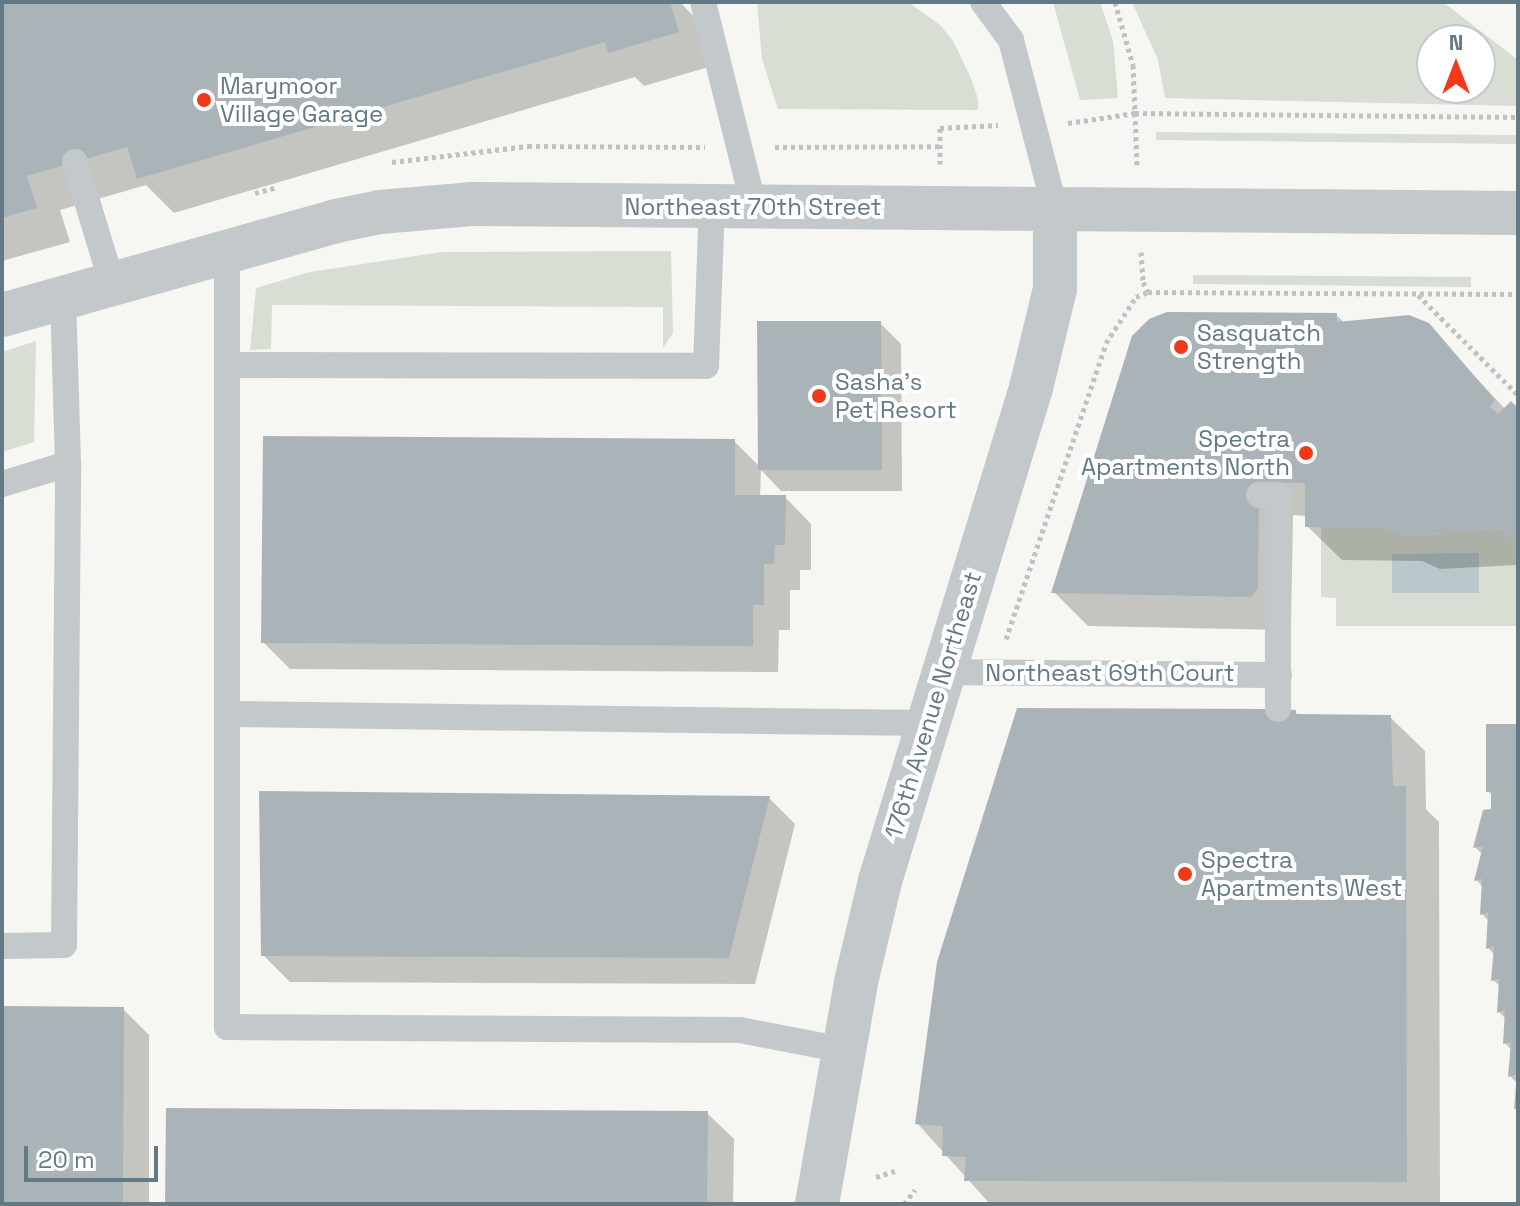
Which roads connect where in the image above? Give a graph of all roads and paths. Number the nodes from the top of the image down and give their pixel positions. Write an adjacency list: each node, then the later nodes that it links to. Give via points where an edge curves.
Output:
1 (703, 2): 13 (lane)
2 (983, 2): 14 (lane, via 1011,40)
3 (1115, 2): 4 (path, via 1133,65)
4 (1135, 113): 5 (path); 6 (path); 8 (path)
5 (1518, 117)
6 (1087, 122)
7 (979, 125): 9 (path, via 940,128)
8 (1136, 138)
9 (940, 146): 10 (path); 12 (path)
10 (776, 147)
11 (75, 162): 18 (lane)
12 (940, 164)
13 (733, 207): 14 (street, Northeast 70th Street); 16 (street, Northeast 70th Street, via 471,204 351,218); 24 (lane, via 706,366)
14 (1055, 209): 15 (street, Northeast 70th Street); 29 (street, 176th Avenue Northeast, via 1055,289 1031,388)
15 (1518, 213)
16 (227, 249): 18 (street, Northeast 70th Street); 24 (lane)
17 (1143, 282): 19 (path)
18 (112, 283): 22 (street, Northeast 70th Street)
19 (1148, 292): 20 (path); 30 (path, via 1126,306 1106,343)
20 (1417, 294): 21 (path); 25 (path)
21 (1518, 294)
22 (63, 296): 23 (street, Northeast 70th Street); 26 (lane)
23 (2, 315)
24 (230, 365): 33 (lane)
25 (1518, 395)
26 (68, 464): 27 (lane); 35 (lane, via 64,945)
27 (2, 484)
28 (1259, 495): 31 (lane, via 1278,495)
29 (941, 672): 30 (lane, Northeast 69th Court); 34 (street, 176th Avenue Northeast)
30 (995, 672): 31 (lane, Northeast 69th Court)
31 (1279, 675): 32 (lane)
32 (1278, 709)
33 (229, 714): 34 (lane); 36 (lane, via 227,1027 740,1030)
34 (926, 723): 36 (street, 176th Avenue Northeast, via 880,881)
35 (2, 946)
36 (843, 1050): 40 (street, 176th Avenue Northeast)
37 (898, 1170): 38 (path)
38 (876, 1177)
39 (915, 1190): 41 (path)
40 (817, 1204)
41 (904, 1204)

